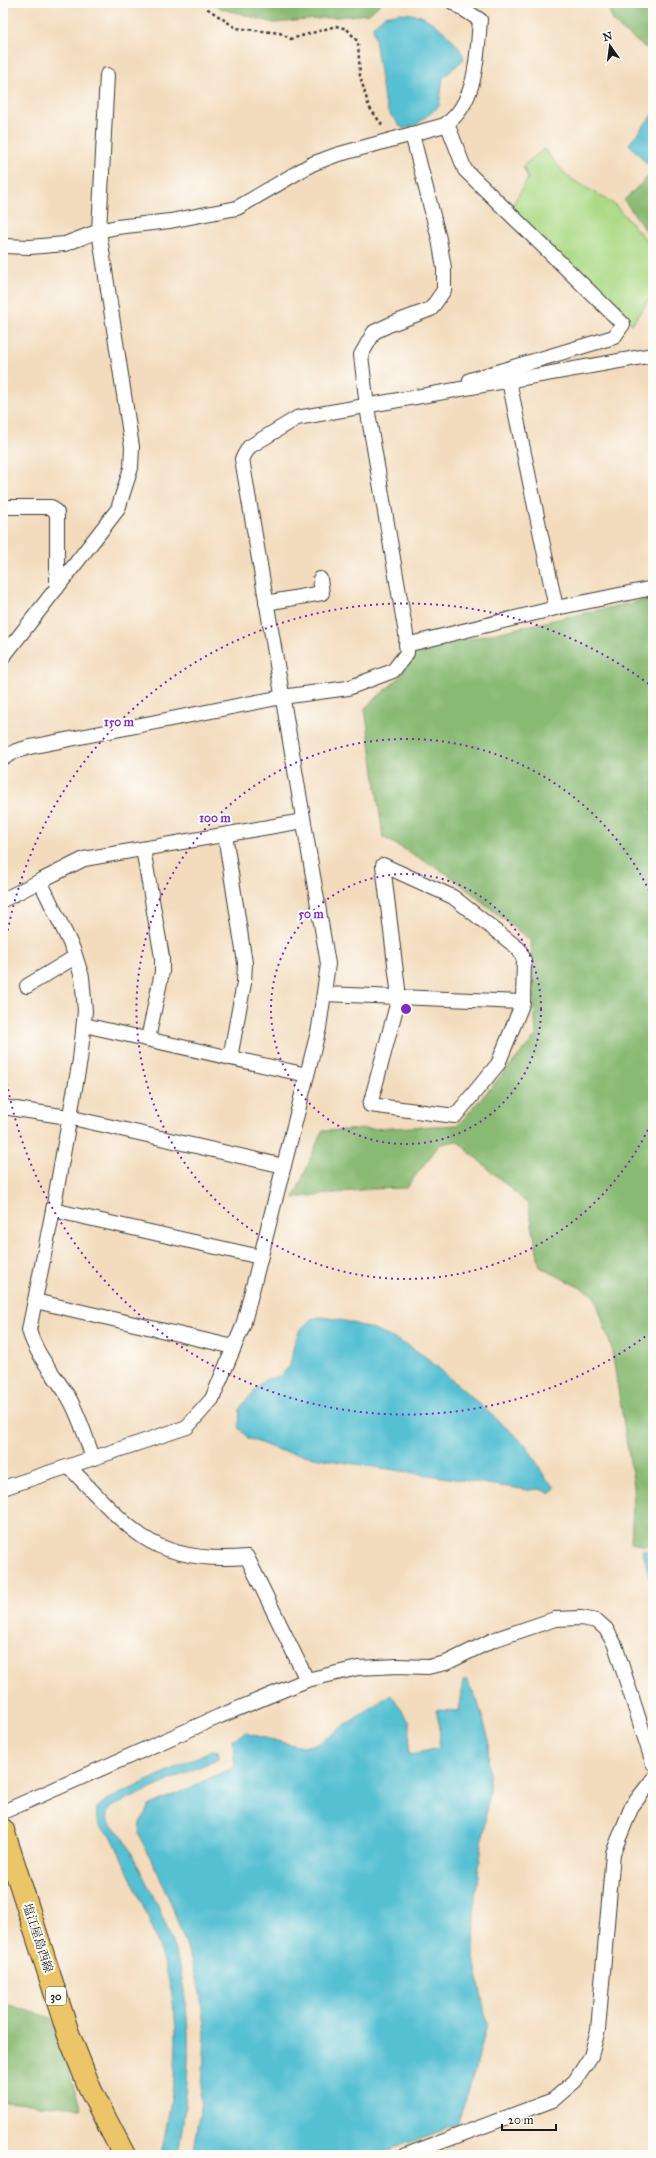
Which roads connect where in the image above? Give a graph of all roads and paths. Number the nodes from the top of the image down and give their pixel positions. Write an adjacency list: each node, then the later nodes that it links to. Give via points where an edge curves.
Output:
1 (205, 3): 6 (path, via 208,9 236,28 280,33 291,39 336,26 347,29 358,42 360,76 369,107 379,123)
2 (454, 3): 4 (street, via 480,20 469,92 458,116)
3 (107, 75): 7 (street)
4 (447, 123): 5 (street); 11 (street, via 465,170 623,324 614,336)
5 (412, 134): 6 (street); 12 (street, via 439,239 444,268 444,290 431,309 374,332 361,355)
6 (398, 138): 7 (street, via 312,164 237,208 170,221)
7 (99, 230): 8 (street, via 65,244); 15 (street, via 132,447 131,468 118,509)
8 (3, 246)
9 (653, 355): 10 (street)
10 (509, 381): 11 (street); 18 (street)
11 (407, 400): 12 (street)
12 (367, 406): 17 (street, via 297,418 249,447 242,459); 19 (street)
13 (3, 507): 15 (street, via 51,507 56,513)
14 (320, 579): 17 (street, via 322,593)
15 (57, 588): 20 (street)
16 (653, 588): 18 (street)
17 (266, 603): 21 (street)
18 (556, 608): 19 (street)
19 (406, 645): 21 (street, via 407,653 393,671 348,688)
20 (3, 657)
21 (282, 697): 22 (street, via 30,747); 23 (street)
22 (3, 758)
23 (303, 821): 24 (street); 30 (street, via 328,964)
24 (224, 835): 25 (street); 35 (street, via 245,963 244,983)
25 (143, 849): 26 (street, via 84,859); 34 (street, via 162,957 162,972)
26 (40, 881): 27 (street); 28 (street)
27 (3, 900)
28 (75, 957): 29 (street); 33 (street, via 82,977)
29 (27, 986)
30 (324, 994): 31 (street); 36 (street, via 319,1028)
31 (399, 997): 32 (street); 32 (street, via 370,1105 455,1116 498,1064); 32 (street, via 383,865 453,897 519,950 524,960)
32 (523, 1002)
33 (84, 1025): 34 (street); 38 (street, via 80,1060)
34 (148, 1039): 35 (street)
35 (230, 1058): 36 (street)
36 (307, 1075): 39 (street)
37 (3, 1107): 38 (street)
38 (68, 1117): 39 (street); 40 (street)
39 (284, 1166): 41 (street)
40 (53, 1210): 41 (street); 42 (street)
41 (260, 1258): 43 (street, via 243,1326)
42 (35, 1301): 43 (street); 44 (street, via 29,1330 32,1343 79,1416)
43 (234, 1347): 44 (street, via 212,1399 187,1427)
44 (94, 1458): 45 (street)
45 (69, 1467): 46 (street); 47 (street, via 144,1537 197,1557 247,1557)
46 (3, 1488)
47 (307, 1680): 48 (street, via 358,1668 428,1667 446,1663 493,1640 556,1619 581,1618 597,1621 606,1629 615,1645); 50 (street)
48 (653, 1763)
49 (653, 1780): 53 (street, via 632,1806 613,1853 598,2030 590,2056 575,2081 554,2100)
50 (3, 1812)
51 (3, 1830): 52 (main road, 塩江屋島西線 / 30, via 68,2033 91,2091)
52 (124, 2155)
53 (406, 2155)

